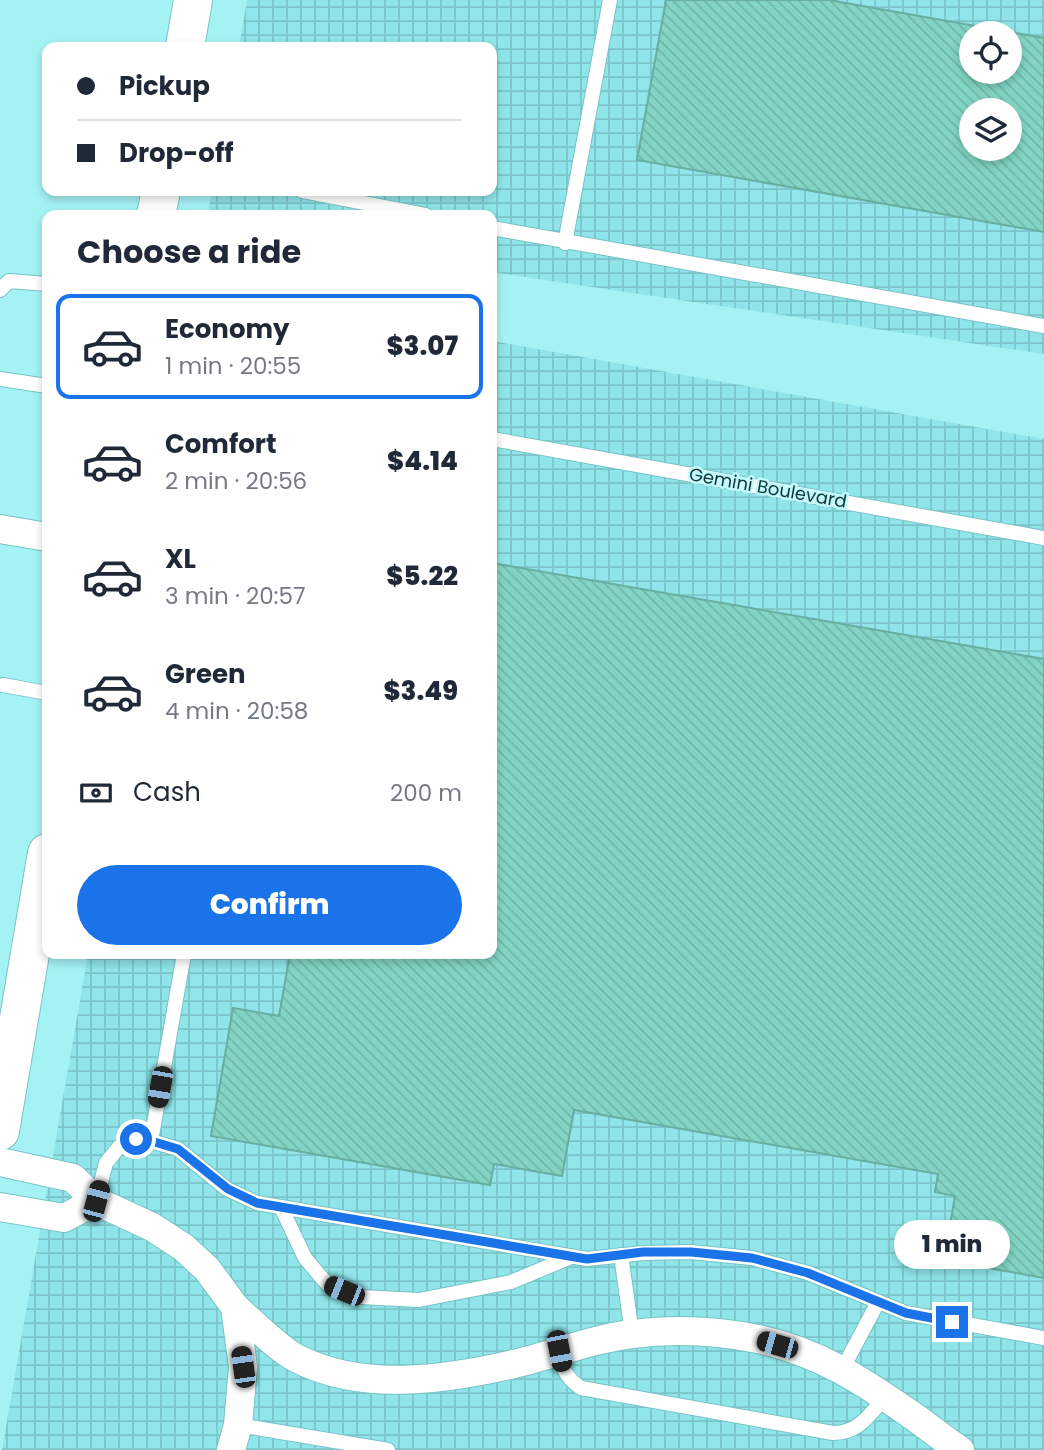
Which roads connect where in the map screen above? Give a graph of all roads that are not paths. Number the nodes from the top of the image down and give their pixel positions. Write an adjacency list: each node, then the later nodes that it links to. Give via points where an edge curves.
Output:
1 (193, 0): 3 (main road)
2 (610, 0): 7 (lane)
3 (186, 42)
4 (328, 196): 5 (lane)
5 (400, 210)
6 (497, 229): 7 (lane)
7 (565, 243): 10 (lane)
8 (42, 284): 9 (lane, via 9,281)
9 (0, 290)
10 (1044, 326)
11 (0, 379): 12 (lane)
12 (42, 385)
13 (497, 440): 16 (lane, Gemini Boulevard)
14 (0, 529): 15 (street)
15 (42, 536)
16 (1044, 538)
17 (1, 683): 18 (lane)
18 (42, 692)
19 (42, 876): 21 (main road)
20 (183, 959): 23 (lane)
21 (7, 1041): 22 (main road)
22 (0, 1131)
23 (151, 1141): 25 (lane, via 136,1139 119,1147 106,1163); 27 (lane, via 178,1149 228,1189)
24 (0, 1162): 25 (street, via 73,1178)
25 (96, 1201): 26 (street, via 64,1219); 31 (street, via 183,1247 207,1269)
26 (0, 1207)
27 (281, 1208): 29 (lane); 29 (lane, via 305,1258 327,1284 360,1297 419,1300 511,1282)
28 (621, 1255): 29 (lane); 30 (lane, via 691,1252 752,1258 808,1273); 32 (lane)
29 (571, 1257)
30 (878, 1302): 33 (lane, via 906,1313); 35 (lane)
31 (235, 1307): 34 (street, via 295,1357 362,1378 449,1376); 37 (street, via 243,1367)
32 (632, 1334): 34 (street); 35 (street, via 675,1331 757,1339 816,1356)
33 (1044, 1338)
34 (559, 1351): 36 (lane, via 562,1368 581,1388 833,1433 859,1427)
35 (842, 1370): 36 (street)
36 (885, 1396): 39 (street)
37 (234, 1437): 38 (lane)
38 (388, 1450)
39 (960, 1450)

